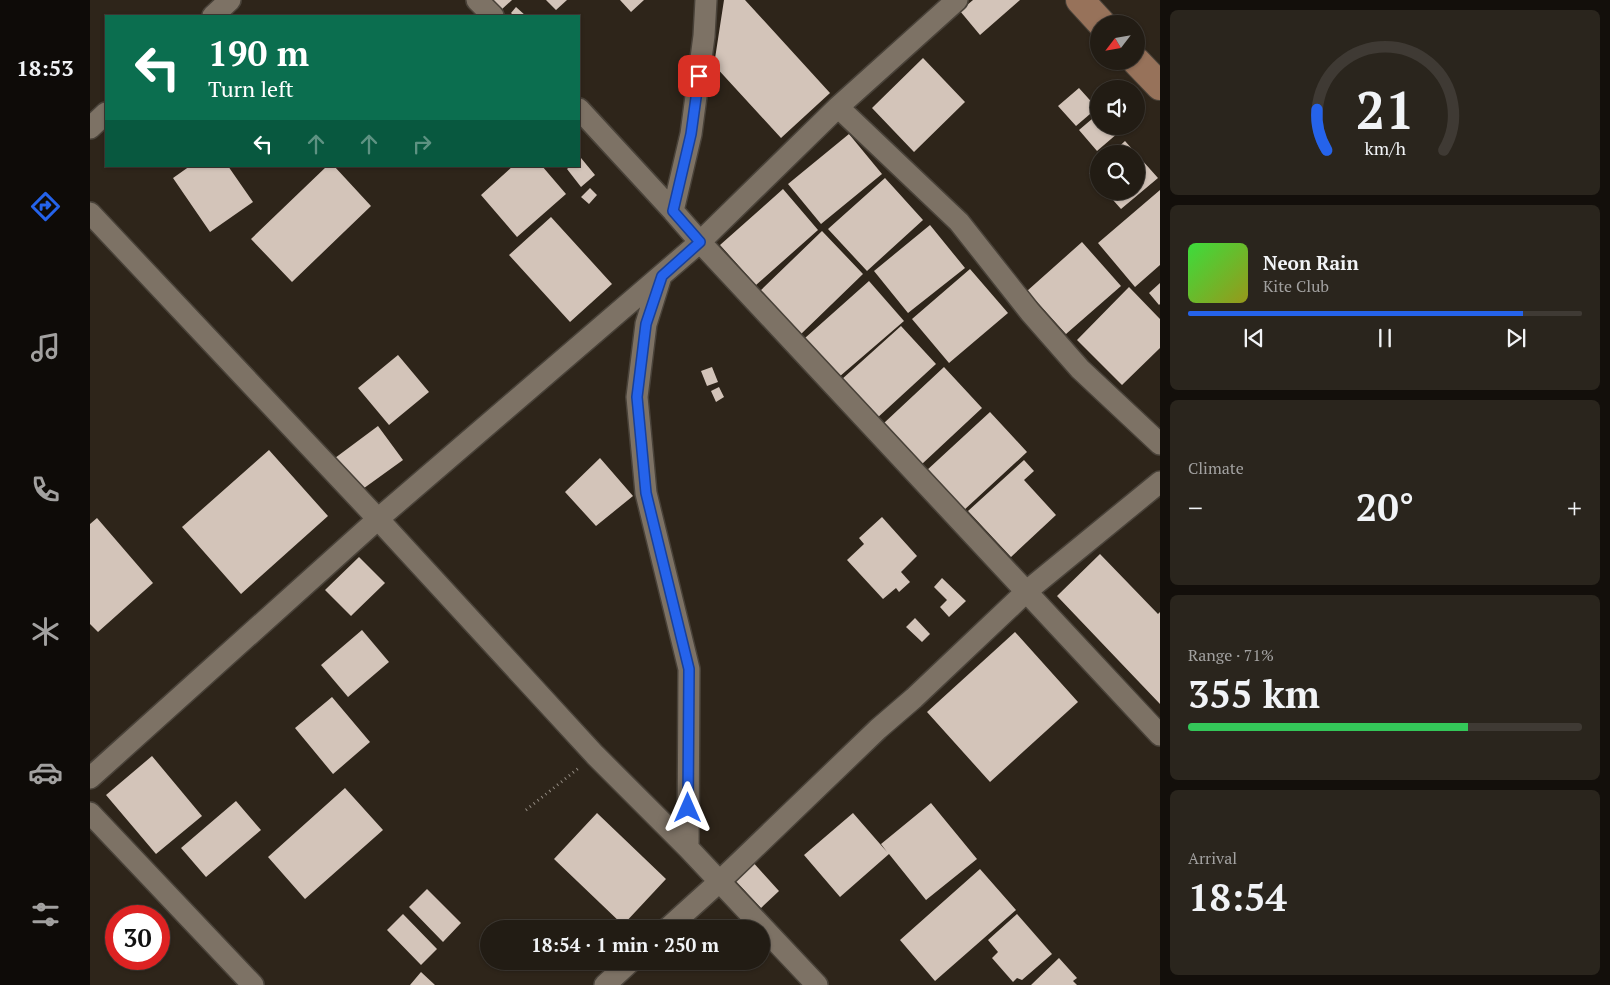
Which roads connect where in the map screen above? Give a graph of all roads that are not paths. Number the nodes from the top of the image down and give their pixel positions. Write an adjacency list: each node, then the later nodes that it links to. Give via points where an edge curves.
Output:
1 (230, 0): 6 (street)
2 (477, 0): 7 (street)
3 (706, 0): 15 (street, via 691,134)
4 (957, 0): 11 (street)
5 (1080, 0): 8 (street)
6 (213, 15)
7 (491, 15)
8 (1094, 15)
9 (1145, 70): 10 (street)
10 (1160, 86)
11 (838, 107): 17 (street); 19 (street, via 959,222 1080,370)
12 (580, 110): 15 (street)
13 (105, 114): 14 (street)
14 (90, 128)
15 (673, 211): 17 (street)
16 (90, 213): 21 (street)
17 (700, 242): 18 (street); 22 (street)
18 (662, 276): 21 (street); 26 (street, via 646,324 637,397 646,493 689,669)
19 (1160, 444)
20 (1160, 482): 22 (street)
21 (378, 519): 24 (street); 26 (street, via 595,755)
22 (1027, 591): 23 (street); 27 (street, via 878,728)
23 (1160, 734)
24 (90, 778)
25 (90, 813): 30 (street)
26 (688, 848): 27 (street)
27 (719, 882): 28 (street); 32 (street)
28 (677, 920)
29 (622, 970): 31 (street)
30 (253, 985)
31 (605, 985)
32 (816, 985)

